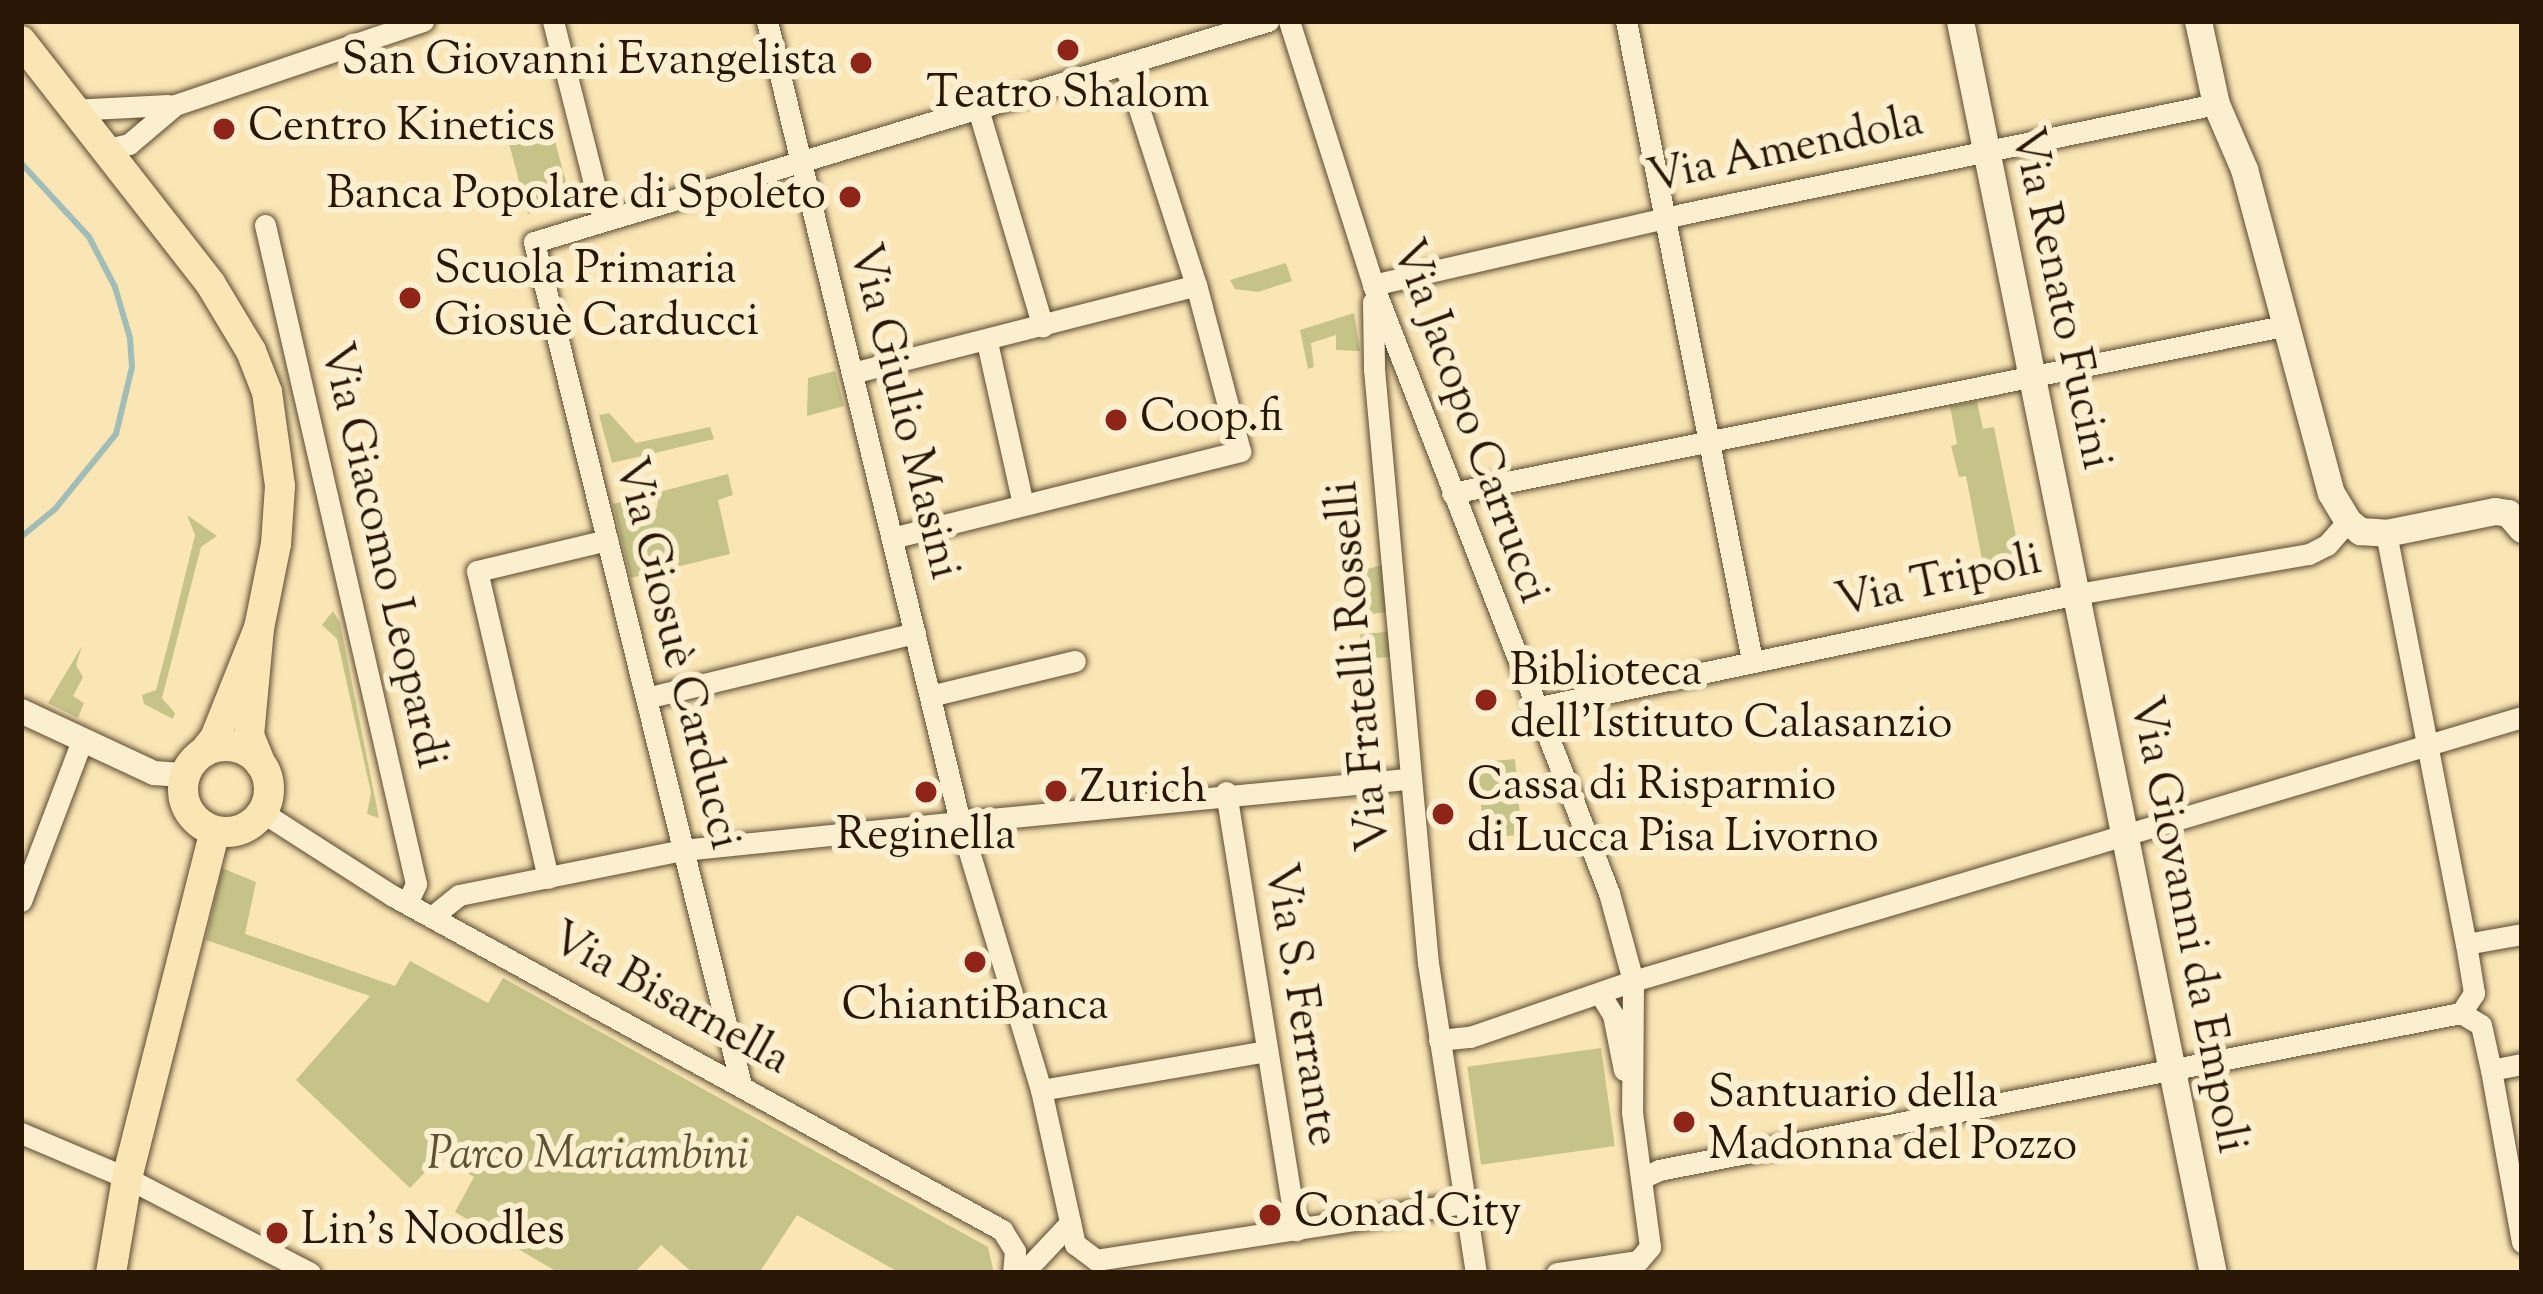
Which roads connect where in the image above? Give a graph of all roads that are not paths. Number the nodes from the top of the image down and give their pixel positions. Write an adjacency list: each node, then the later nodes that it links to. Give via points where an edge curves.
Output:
1 (423, 21): 9 (street)
2 (553, 21): 21 (street)
3 (767, 21): 18 (street, Via Giulio Masini)
4 (1268, 21): 11 (street)
5 (1289, 21): 23 (street, Via Jacopo Carrucci)
6 (1626, 21): 20 (street)
7 (1960, 21): 17 (main road, Via Renato Fucini)
8 (2198, 21): 13 (main road)
9 (396, 25): 12 (street)
10 (21, 41): 15 (main road)
11 (1126, 68): 14 (street); 24 (street)
12 (175, 104): 15 (street, via 124,111); 16 (street)
13 (2216, 104): 17 (street, Via Amendola); 25 (main road, via 2244,170)
14 (978, 109): 18 (street); 26 (street)
15 (88, 131): 16 (street); 19 (main road)
16 (141, 134): 19 (street)
17 (1985, 149): 20 (street, Via Amendola); 29 (main road, Via Renato Fucini)
18 (800, 159): 21 (street); 28 (street, Via Giulio Masini)
19 (130, 184): 39 (main road, via 210,284 267,392 280,486)
20 (1665, 217): 23 (street, Via Amendola); 30 (street)
21 (603, 218): 37 (street, Via Giosuè Carducci, via 534,242)
22 (265, 225): 61 (street, Via Giacomo Leopardi, via 416,884)
23 (1373, 285): 31 (street, Via Jacopo Carrucci); 52 (street, Via Fratelli Rosselli)
24 (1196, 286): 26 (street); 32 (street, via 1240,451)
25 (2283, 326): 29 (street); 33 (main road, via 2331,493)
26 (1042, 327): 27 (street)
27 (986, 341): 28 (street); 32 (street)
28 (852, 373): 36 (street, Via Giulio Masini)
29 (2032, 377): 30 (street); 38 (main road, Via Renato Fucini)
30 (1711, 438): 31 (street); 41 (street)
31 (1452, 493): 45 (street, Via Jacopo Carrucci)
32 (1023, 504): 36 (street)
33 (2348, 521): 35 (main road); 38 (street, Via Tripoli, via 2308,554)
34 (2522, 529): 35 (main road, via 2495,511)
35 (2386, 533): 49 (street)
36 (892, 538): 40 (street, Via Giulio Masini)
37 (609, 546): 44 (street, Via Giosuè Carducci); 59 (street, via 478,572)
38 (2077, 594): 41 (street, Via Tripoli); 57 (main road, Via Giovanni da Empoli)
39 (259, 628): 50 (main road, via 215,738); 51 (main road, via 249,735)
40 (915, 633): 43 (street, Via Giulio Masini); 44 (street)
41 (1752, 660): 45 (street, Via Tripoli)
42 (1075, 661): 43 (street)
43 (930, 696): 55 (street, Via Giulio Masini)
44 (646, 698): 58 (street, Via Giosuè Carducci)
45 (1535, 708): 65 (street, Via Jacopo Carrucci, via 1610,893)
46 (21, 711): 48 (street)
47 (2522, 717): 49 (street)
48 (81, 743): 50 (street, via 154,772); 60 (street)
49 (2430, 744): 57 (street); 64 (street)
50 (195, 764): 51 (main road, via 232,747); 56 (main road, via 188,809)
51 (261, 765): 54 (main road, via 268,792)
52 (1409, 778): 53 (street); 68 (street, Via Fratelli Rosselli)
53 (1226, 793): 55 (street); 69 (street, Via S. Ferrante)
54 (262, 812): 56 (main road, via 237,831); 61 (street, Via Bisarnella)
55 (961, 822): 58 (street); 74 (street, Via Giulio Masini)
56 (215, 831): 77 (main road)
57 (2126, 831): 65 (street); 71 (main road, Via Giovanni da Empoli)
58 (683, 850): 59 (street); 73 (street, Via Giosuè Carducci)
59 (548, 878): 62 (street, via 459,895)
60 (23, 887)
61 (407, 903): 62 (street, Via Bisarnella)
62 (433, 916): 73 (street, Via Bisarnella)
63 (2522, 934): 64 (street)
64 (2467, 944): 67 (street, via 2474,993)
65 (1634, 981): 66 (street); 75 (street, Via Jacopo Carrucci)
66 (1600, 994): 68 (street); 75 (street, via 1612,1015)
67 (2461, 1013): 71 (street); 72 (street, via 2481,1025)
68 (1439, 1040): 79 (street, Via Fratelli Rosselli)
69 (1267, 1051): 74 (street); 80 (street, Via S. Ferrante)
70 (2522, 1064): 72 (street)
71 (2170, 1068): 78 (street); 91 (main road, Via Giovanni da Empoli)
72 (2491, 1070): 82 (street)
73 (741, 1085): 86 (street, Via Bisarnella, via 1002,1230 1015,1251)
74 (1041, 1090): 81 (street, Via Giulio Masini)
75 (1632, 1112): 78 (street)
76 (21, 1133): 77 (street)
77 (127, 1178): 84 (main road); 85 (street)
78 (1642, 1178): 90 (street, via 1647,1253)
79 (1465, 1203): 80 (street); 89 (street, Via Fratelli Rosselli)
80 (1295, 1229): 83 (street)
81 (1072, 1233): 83 (street, via 1086,1256); 87 (street)
82 (2522, 1242)
83 (1106, 1262): 88 (street)
84 (111, 1273)
85 (310, 1273)
86 (1013, 1273)
87 (1023, 1273)
88 (1079, 1273)
89 (1476, 1273)
90 (1557, 1273)
91 (2213, 1273)

